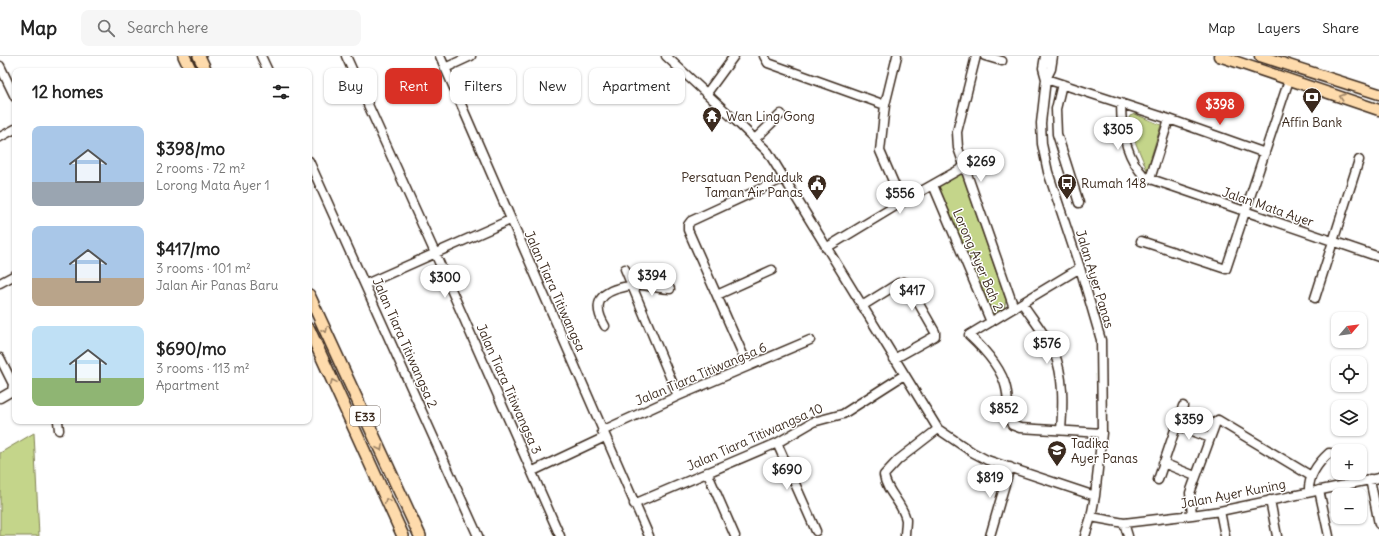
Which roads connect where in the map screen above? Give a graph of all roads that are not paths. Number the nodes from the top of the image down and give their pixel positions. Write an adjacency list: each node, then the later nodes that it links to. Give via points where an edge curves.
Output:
1 (184, 56): 19 (highway)
2 (199, 56): 20 (highway)
3 (261, 56): 21 (street)
4 (346, 56): 51 (street, Jalan Tiara Titiwangsa 3)
5 (440, 56): 22 (street, Jalan Tiara Titiwangsa)
6 (471, 56): 22 (street)
7 (666, 56): 27 (street)
8 (734, 56): 27 (street)
9 (764, 56): 30 (street, via 768,63)
10 (897, 56): 30 (street)
11 (976, 56): 40 (street, via 957,132 958,148)
12 (985, 56): 17 (street)
13 (1045, 56): 23 (street, Jalan Ayer Panas, via 1043,68)
14 (1053, 56): 23 (street, Jalan Ayer Panas, via 1051,70)
15 (1219, 56): 24 (main road)
16 (1260, 56): 28 (main road)
17 (1002, 61)
18 (0, 66): 26 (street)
19 (190, 68)
20 (205, 68)
21 (267, 68)
22 (445, 68): 47 (street, Jalan Tiara Titiwangsa)
23 (1046, 78): 25 (street); 54 (street, Jalan Ayer Panas, via 1041,123 1042,144 1048,172)
24 (1289, 80): 31 (main road, one-way to 24); 37 (street)
25 (1062, 84): 29 (street); 45 (street, via 1056,109 1057,134)
26 (12, 91)
27 (707, 93): 36 (street)
28 (1379, 94)
29 (1121, 103): 33 (street); 42 (street, via 1121,120 1126,143 1136,168 1144,177)
30 (885, 105): 44 (street, via 880,151)
31 (1379, 110)
32 (781, 114): 36 (street)
33 (1169, 119): 37 (street); 42 (street)
34 (12, 131): 35 (street)
35 (0, 137)
36 (755, 139): 41 (street, via 768,152)
37 (1265, 153): 46 (street)
38 (1359, 160): 49 (street)
39 (312, 167): 58 (street, Jalan Tiara Titiwangsa 2)
40 (964, 167): 43 (street); 66 (street)
41 (784, 178): 50 (street); 61 (street, via 691,221 688,225)
42 (1150, 179): 46 (street, Jalan Mata Ayer)
43 (933, 185): 44 (street); 67 (street, Lorong Ayer Bah 2)
44 (902, 202): 50 (street)
45 (1079, 202)
46 (1245, 212): 48 (street, via 1226,269); 49 (street, Jalan Mata Ayer)
47 (510, 220): 51 (street); 86 (street, Jalan Tiara Titiwangsa)
48 (1141, 241)
49 (1333, 241): 52 (street, Jalan Mata Ayer); 62 (street)
50 (826, 248): 65 (street)
51 (435, 253): 58 (street); 92 (street, Jalan Tiara Titiwangsa 3)
52 (1379, 257)
53 (625, 268): 59 (street)
54 (1080, 268): 64 (street); 85 (street, Jalan Ayer Panas, via 1101,340)
55 (772, 270): 61 (street)
56 (12, 277): 57 (street)
57 (0, 284)
58 (366, 284): 112 (street, Jalan Tiara Titiwangsa 2)
59 (632, 286): 60 (street, via 641,284); 68 (street, via 610,291 599,301 599,316); 77 (street)
60 (670, 289)
61 (717, 295): 73 (street)
62 (1314, 298)
63 (312, 302): 111 (highway, E33, one-way to 111)
64 (1022, 303): 66 (street); 84 (street, via 1053,351 1061,375)
65 (862, 306): 72 (street); 72 (street, via 899,284 907,283 935,336)
66 (1014, 308): 67 (street)
67 (991, 322): 84 (street, via 969,335 1002,377 1012,425 1020,428)
68 (605, 326)
69 (312, 336): 110 (highway, E33, one-way to 69)
70 (810, 340): 73 (street, Jalan Tiara Titiwangsa 6)
71 (0, 358): 75 (street)
72 (894, 359): 74 (street)
73 (748, 366): 77 (street, Jalan Tiara Titiwangsa 6)
74 (904, 375): 82 (street); 88 (street, Jalan Tiara Titiwangsa 10, via 843,414 813,422)
75 (12, 382)
76 (12, 391): 78 (street)
77 (678, 396): 86 (street, Jalan Tiara Titiwangsa 6)
78 (0, 398)
79 (1183, 406): 81 (street)
80 (58, 424): 83 (street)
81 (1176, 425): 87 (street); 90 (street)
82 (938, 429): 91 (street, via 972,452); 116 (street, via 898,460 884,475 885,483 906,520)
83 (59, 430)
84 (1061, 430): 85 (street)
85 (1102, 433): 101 (street, Jalan Ayer Panas)
86 (604, 434): 92 (street, Jalan Tiara Titiwangsa 6); 103 (street, Jalan Tiara Titiwangsa)
87 (1210, 438): 94 (street); 95 (street, via 1216,422 1222,421)
88 (777, 443): 93 (street, Jalan Tiara Titiwangsa 10); 109 (street)
89 (1331, 453): 95 (street, via 1325,457)
90 (1163, 463): 94 (street); 97 (street)
91 (1010, 468): 101 (street); 117 (street)
92 (533, 471): 113 (street, Jalan Tiara Titiwangsa 3)
93 (707, 472): 103 (street, Jalan Tiara Titiwangsa 10); 115 (street)
94 (1195, 476): 105 (street, via 1190,493)
95 (1311, 476): 100 (street)
96 (1379, 478): 98 (street, Jalan Ayer Kuning)
97 (1158, 480)
98 (1370, 480): 99 (street, Jalan Ayer Kuning); 108 (street)
99 (1319, 490): 100 (street, Jalan Ayer Kuning); 122 (street)
100 (1309, 492): 102 (street, Jalan Ayer Kuning)
101 (1095, 496): 106 (street, Jalan Ayer Panas)
102 (1270, 500): 104 (street, Jalan Ayer Kuning); 121 (street)
103 (634, 504): 114 (street, Jalan Tiara Titiwangsa)
104 (1220, 511): 105 (street, Jalan Ayer Kuning); 120 (street)
105 (1192, 515): 107 (street, Jalan Ayer Kuning)
106 (1092, 518): 107 (street, Jalan Ayer Kuning); 118 (street, Jalan Ayer Panas)
107 (1124, 523): 119 (street)
108 (1379, 524)
109 (816, 531)
110 (403, 536)
111 (420, 536)
112 (478, 536)
113 (560, 536)
114 (649, 536)
115 (735, 536)
116 (905, 536)
117 (990, 536)
118 (1085, 536)
119 (1128, 536)
120 (1225, 536)
121 (1277, 536)
122 (1329, 536)

